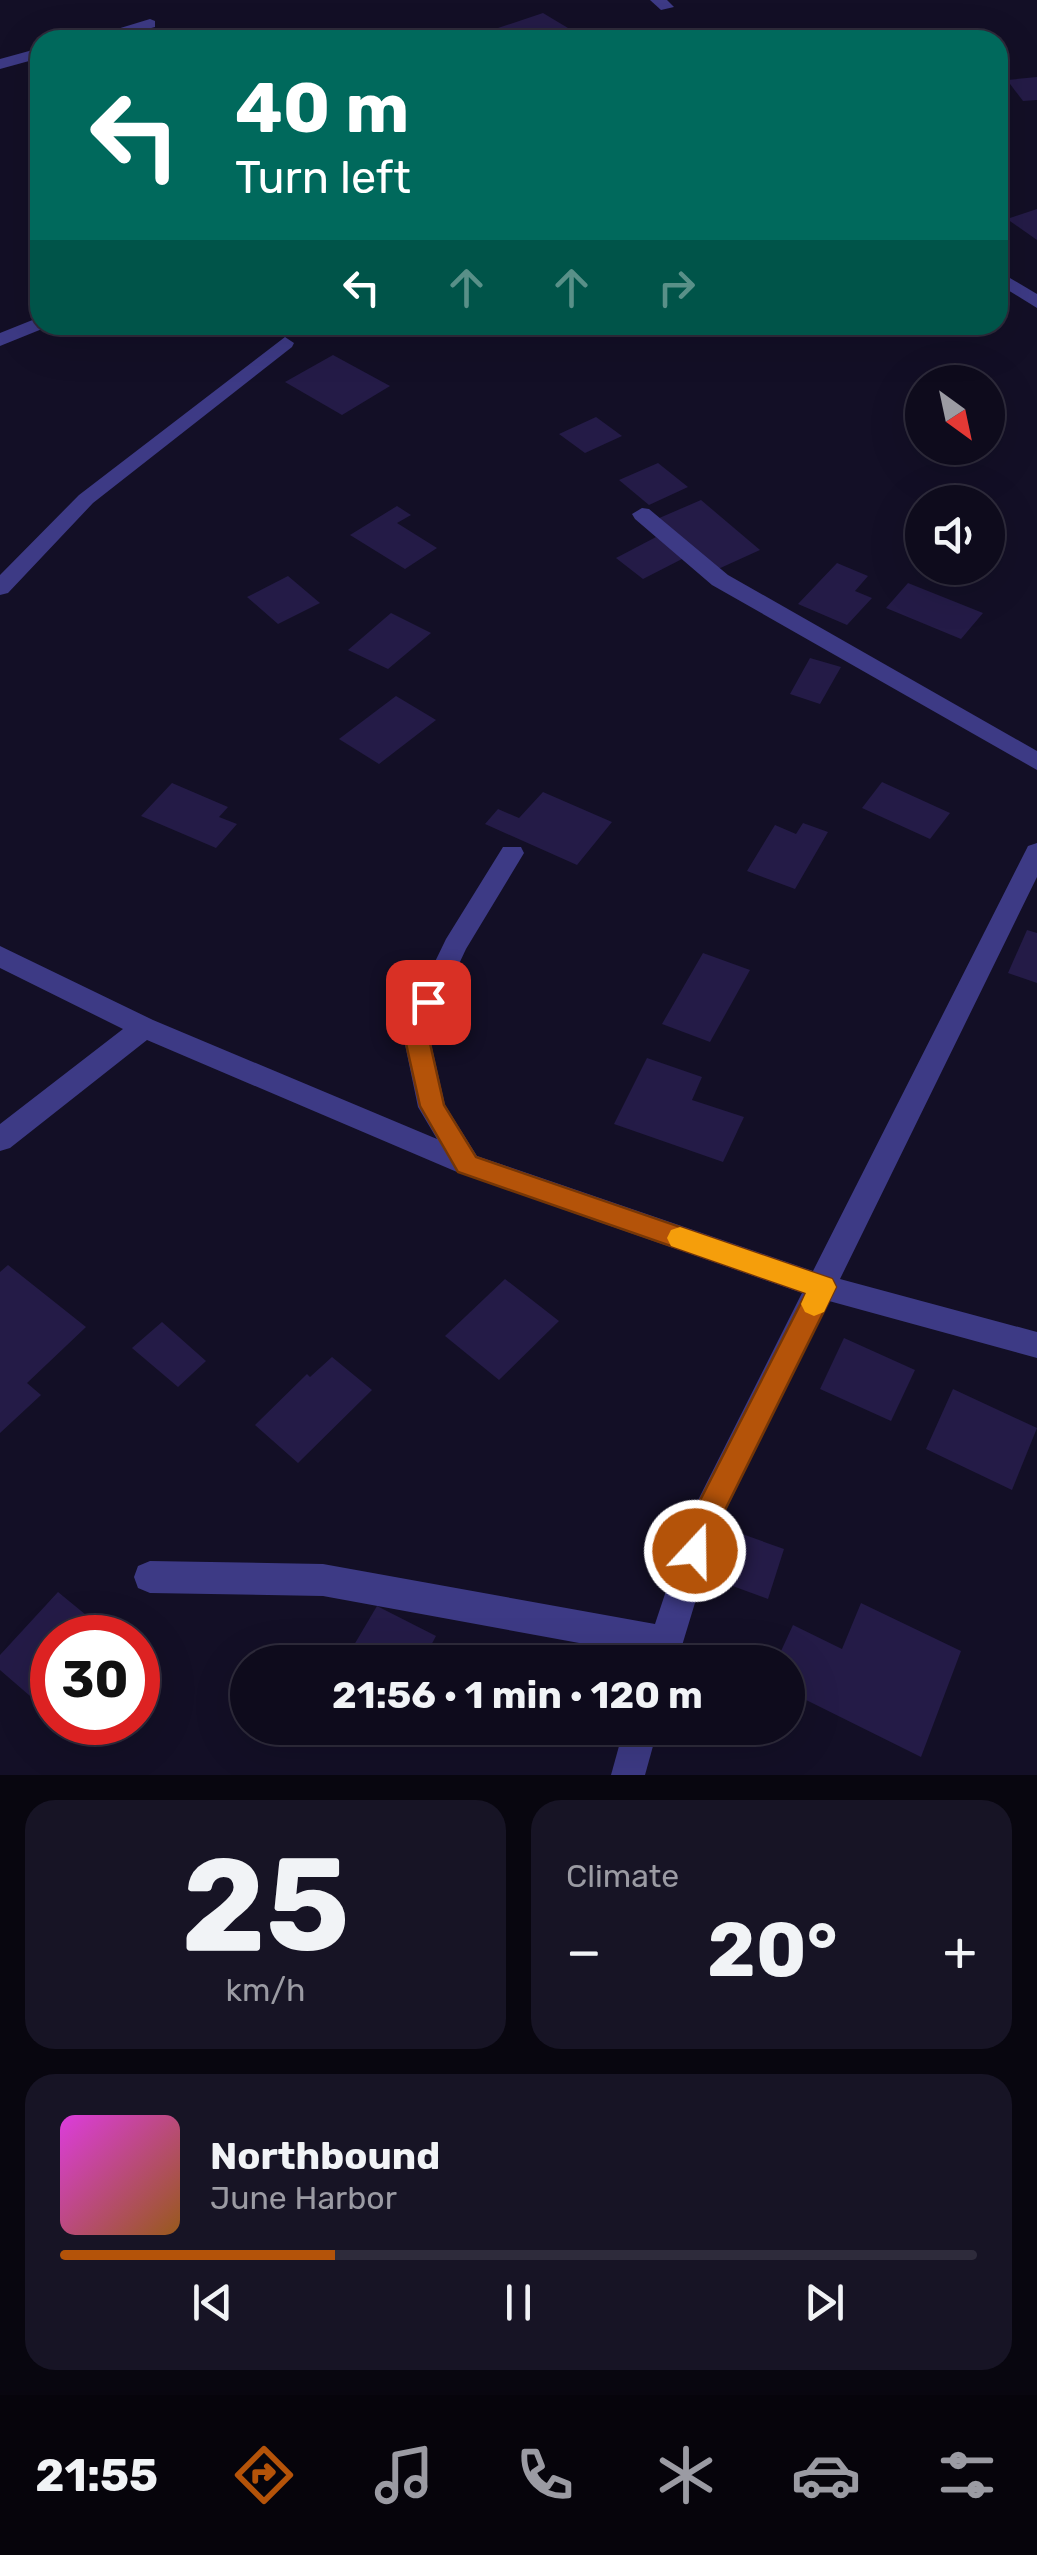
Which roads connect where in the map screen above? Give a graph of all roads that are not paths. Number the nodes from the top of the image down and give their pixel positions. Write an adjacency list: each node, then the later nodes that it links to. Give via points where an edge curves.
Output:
1 (150, 24): 2 (street)
2 (127, 30)
3 (30, 56): 4 (street)
4 (0, 64)
5 (1008, 283): 6 (street)
6 (1037, 302)
7 (30, 326): 8 (street)
8 (0, 340)
9 (284, 343): 11 (street, via 86,499)
10 (642, 514): 12 (street, via 720,580)
11 (0, 588)
12 (1037, 762)
13 (1037, 852): 19 (street)
14 (512, 853): 18 (street, via 455,946 415,1030 432,1106)
15 (0, 956): 16 (street)
16 (144, 1027): 17 (street); 18 (street)
17 (0, 1140)
18 (467, 1164): 19 (street)
19 (822, 1287): 20 (street); 23 (street, via 704,1520)
20 (1037, 1345)
21 (150, 1577): 22 (street, via 323,1580)
22 (630, 1645)
23 (665, 1645)
24 (636, 1745): 25 (street)
25 (628, 1775)

